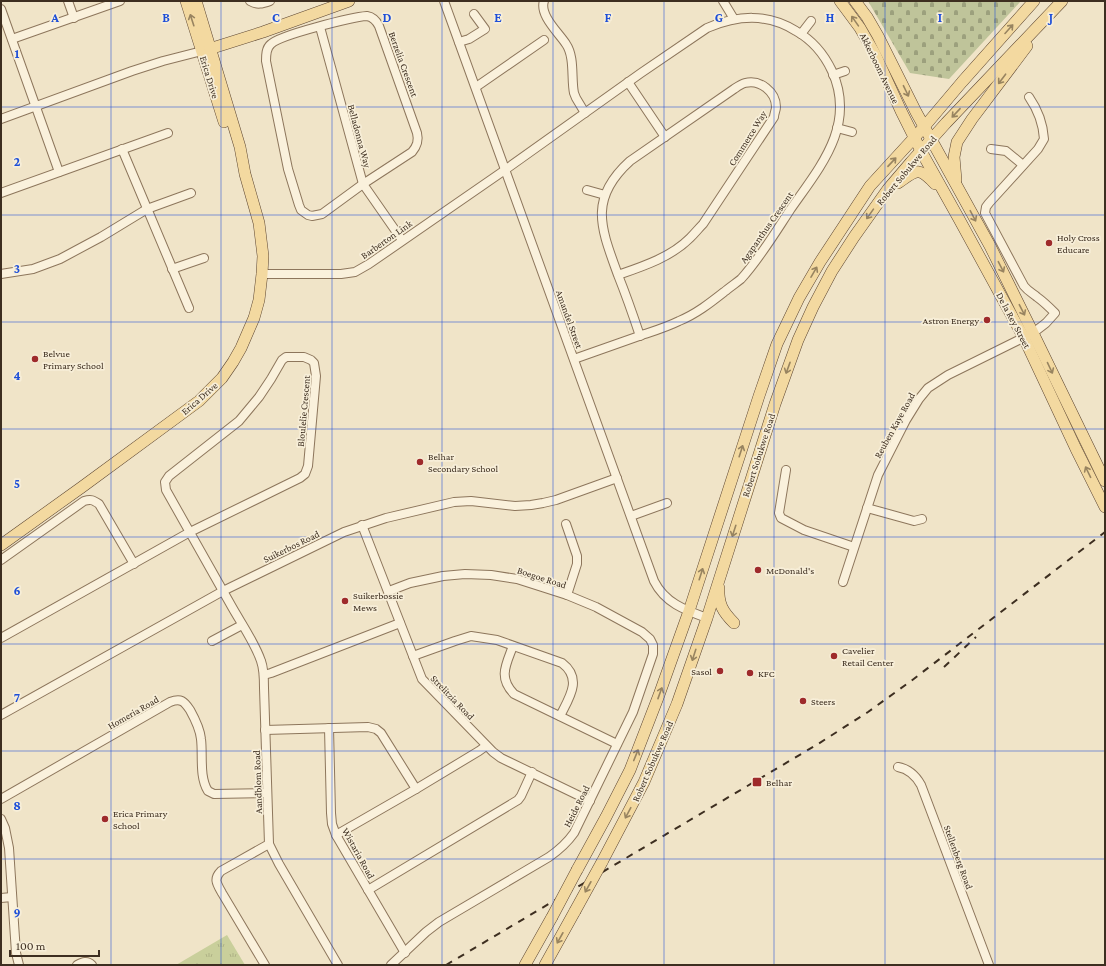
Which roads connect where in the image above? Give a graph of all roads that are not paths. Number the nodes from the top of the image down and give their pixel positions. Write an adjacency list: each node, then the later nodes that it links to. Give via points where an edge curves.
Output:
1 (68, 1): 17 (street)
2 (120, 1): 17 (street)
3 (186, 1): 25 (main road, Erica Drive, one-way to 3)
4 (196, 1): 25 (main road, Erica Drive)
5 (250, 1): 6 (street, via 259,4)
6 (270, 1)
7 (348, 1): 25 (main road)
8 (444, 1): 24 (street, Amandel Street)
9 (544, 1): 32 (street, via 546,16 570,52 574,93)
10 (723, 1): 18 (street)
11 (840, 1): 39 (main road, Akkerboom Avenue, one-way to 11, via 870,44)
12 (855, 1): 34 (main road, Akkerboom Avenue, one-way to 34, via 878,36)
13 (1034, 1): 34 (main road, Robert Sobukwe Road, one-way to 13)
14 (1061, 2): 40 (main road, Robert Sobukwe Road, one-way to 40); 48 (main road, one-way to 48, via 957,142 954,157)
15 (1, 9): 22 (street)
16 (474, 14): 24 (street, via 485,29)
17 (74, 18): 22 (street)
18 (734, 19): 21 (street, Agapanthus Crescent, via 767,19); 28 (street, Agapanthus Crescent, via 707,28)
19 (810, 21): 21 (street)
20 (320, 27): 47 (street, Belladonna Way); 47 (street, Berzelia Crescent, via 360,17 371,17 377,21 417,133 416,146 412,152); 47 (street, Berzelia Crescent, via 275,41 270,44 266,54 296,196 304,213 318,215)
21 (801, 34): 27 (street, Agapanthus Crescent, via 816,46)
22 (12, 39): 31 (street)
23 (544, 40): 29 (street)
24 (459, 42): 29 (street, Amandel Street)
25 (206, 50): 31 (street, via 162,61); 60 (main road, Erica Drive, via 240,147 259,223 263,256)
26 (844, 71): 27 (street)
27 (833, 75): 35 (street, Agapanthus Crescent, via 840,100)
28 (628, 82): 32 (street, Agapanthus Crescent); 38 (street)
29 (476, 87): 45 (street, Amandel Street)
30 (1029, 97): 44 (street, via 1041,118 1044,139)
31 (36, 106): 33 (street); 46 (street)
32 (585, 113): 45 (street, Agapanthus Crescent)
33 (1, 119)
34 (924, 127): 39 (main road, Robert Sobukwe Road); 40 (main road, De la Rey Street)
35 (837, 128): 36 (street); 64 (street, Agapanthus Crescent, via 832,145 822,163 760,255 740,279 702,309 678,322)
36 (852, 132)
37 (168, 133): 41 (street)
38 (665, 137): 54 (street, Commerce Way, via 622,168); 61 (street, Commerce Way, via 744,83 764,86 775,101 775,112 770,124 695,232 681,246 661,258)
39 (914, 138): 43 (main road, De la Rey Street); 86 (main road, Robert Sobukwe Road, one-way to 39, via 782,332 820,262 870,186)
40 (931, 140): 43 (main road, Robert Sobukwe Road); 48 (main road, De la Rey Street)
41 (122, 149): 46 (street); 55 (street)
42 (991, 149): 44 (street, via 1006,151)
43 (921, 151): 49 (main road, Robert Sobukwe Road); 51 (main road, De la Rey Street)
44 (1024, 165): 63 (street, Reuben Kaye Road, via 989,203 985,213 1024,286 1055,313 1046,323)
45 (505, 170): 56 (street, Barberton Link); 65 (street, Amandel Street)
46 (59, 172): 52 (street)
47 (363, 184): 56 (street, Belladonna Way)
48 (956, 185): 63 (main road, De la Rey Street, one-way to 63, via 990,246)
49 (888, 189): 51 (main road, via 918,172 924,173); 81 (main road, Robert Sobukwe Road, one-way to 81, via 832,271 798,340)
50 (587, 190): 54 (street)
51 (944, 192): 63 (main road, De la Rey Street)
52 (1, 193)
53 (192, 193): 55 (street)
54 (605, 195): 61 (street, Commerce Way, via 602,211 603,228)
55 (147, 209): 58 (street); 59 (street, via 60,259 33,269)
56 (402, 240): 60 (street, Barberton Link, via 355,272)
57 (204, 258): 58 (street)
58 (172, 269): 62 (street)
59 (1, 274)
60 (262, 274): 77 (main road, Erica Drive, via 254,318 233,362 222,378 191,407)
61 (618, 275): 64 (street, Commerce Way)
62 (189, 308)
63 (1028, 335): 68 (main road, De la Rey Street, one-way to 68); 70 (main road, De la Rey Street, one-way to 63, via 1076,449); 71 (street, Reuben Kaye Road, via 928,388 918,399 878,475)
64 (640, 336): 65 (street, Agapanthus Crescent)
65 (574, 359): 67 (street, Amandel Street)
66 (786, 470): 78 (street, via 780,518 804,530)
67 (617, 478): 72 (street, Amandel Street); 75 (street, Suikerbos Road, via 543,503 515,506 471,501 454,502)
68 (1105, 481)
69 (667, 503): 72 (street)
70 (1105, 507)
71 (867, 508): 73 (street, via 914,521); 78 (street, Reuben Kaye Road)
72 (631, 516): 86 (street, Amandel Street, via 658,588 668,600)
73 (922, 519)
74 (566, 524): 85 (street, via 577,556)
75 (362, 525): 83 (street, Suikerbos Road); 84 (street, Strelitzia Road)
76 (190, 532): 76 (street, Bloulelie Crescent, via 166,490 165,482 169,476 239,421 259,397 282,360 292,356 311,360 316,376 308,466 305,474); 80 (street); 83 (street, Bloulelie Crescent)
77 (1, 545)
78 (854, 547): 82 (street, Reuben Kaye Road)
79 (1, 560): 80 (street, via 84,501 93,500 99,504)
80 (134, 564): 91 (street)
81 (720, 576): 87 (main road, Robert Sobukwe Road); 89 (main road, via 720,604)
82 (843, 582)
83 (223, 591): 90 (street, Aandblom Road); 97 (street, Suikerbos Road)
84 (389, 592): 85 (street, Boegoe Road, via 410,583 465,574 517,579); 88 (street, Strelitzia Road)
85 (567, 595): 93 (street, Boegoe Road, via 596,607 642,632)
86 (689, 612): 87 (street, Amandel Street); 122 (main road, Robert Sobukwe Road, one-way to 86, bridge, via 630,770)
87 (707, 618): 123 (main road, Robert Sobukwe Road, one-way to 123, bridge, via 677,704 644,782)
88 (400, 623): 95 (street, Strelitzia Road); 96 (street)
89 (734, 623)
90 (242, 625): 92 (street); 96 (street, Aandblom Road, via 259,656)
91 (1, 638)
92 (212, 641)
93 (653, 645): 101 (street, Heide Road, via 653,654 633,712)
94 (513, 646): 95 (street, via 497,640 471,636); 98 (street, via 505,670 509,688 514,694); 98 (street, via 562,663 568,668 574,680 573,686)
95 (413, 656): 102 (street, Strelitzia Road, via 422,679)
96 (264, 675): 100 (street, Aandblom Road)
97 (1, 715)
98 (560, 716): 101 (street)
99 (329, 728): 100 (street); 105 (street, via 376,729); 110 (street, Wistaria Road, via 331,814)
100 (266, 730): 106 (street, Aandblom Road)
101 (617, 744): 108 (street, Heide Road)
102 (486, 746): 104 (street, Strelitzia Road, via 501,758); 105 (street)
103 (898, 767): 124 (street, Stellenberg Road, via 906,768 921,785)
104 (532, 772): 108 (street, Strelitzia Road); 112 (street, via 518,800)
105 (416, 789): 110 (street)
106 (267, 793): 107 (street, Homeria Road, via 214,794 208,790 203,780 201,737 198,728 186,704 176,700); 111 (street, Aandblom Road)
107 (1, 799)
108 (590, 800): 115 (street, Heide Road, via 574,834 556,852 439,922)
109 (1, 820): 113 (street, via 9,848)
110 (336, 835): 112 (street, Wistaria Road)
111 (268, 844): 119 (street, via 221,871 216,881); 120 (street, Aandblom Road)
112 (368, 890): 115 (street, Wistaria Road)
113 (12, 897): 114 (street); 116 (street)
114 (1, 898)
115 (405, 953): 121 (street, Heide Road)
116 (19, 965)
117 (77, 965): 118 (street, via 88,962)
118 (92, 965)
119 (264, 965)
120 (338, 965)
121 (391, 965)
122 (525, 965)
123 (545, 965)
124 (988, 965)

